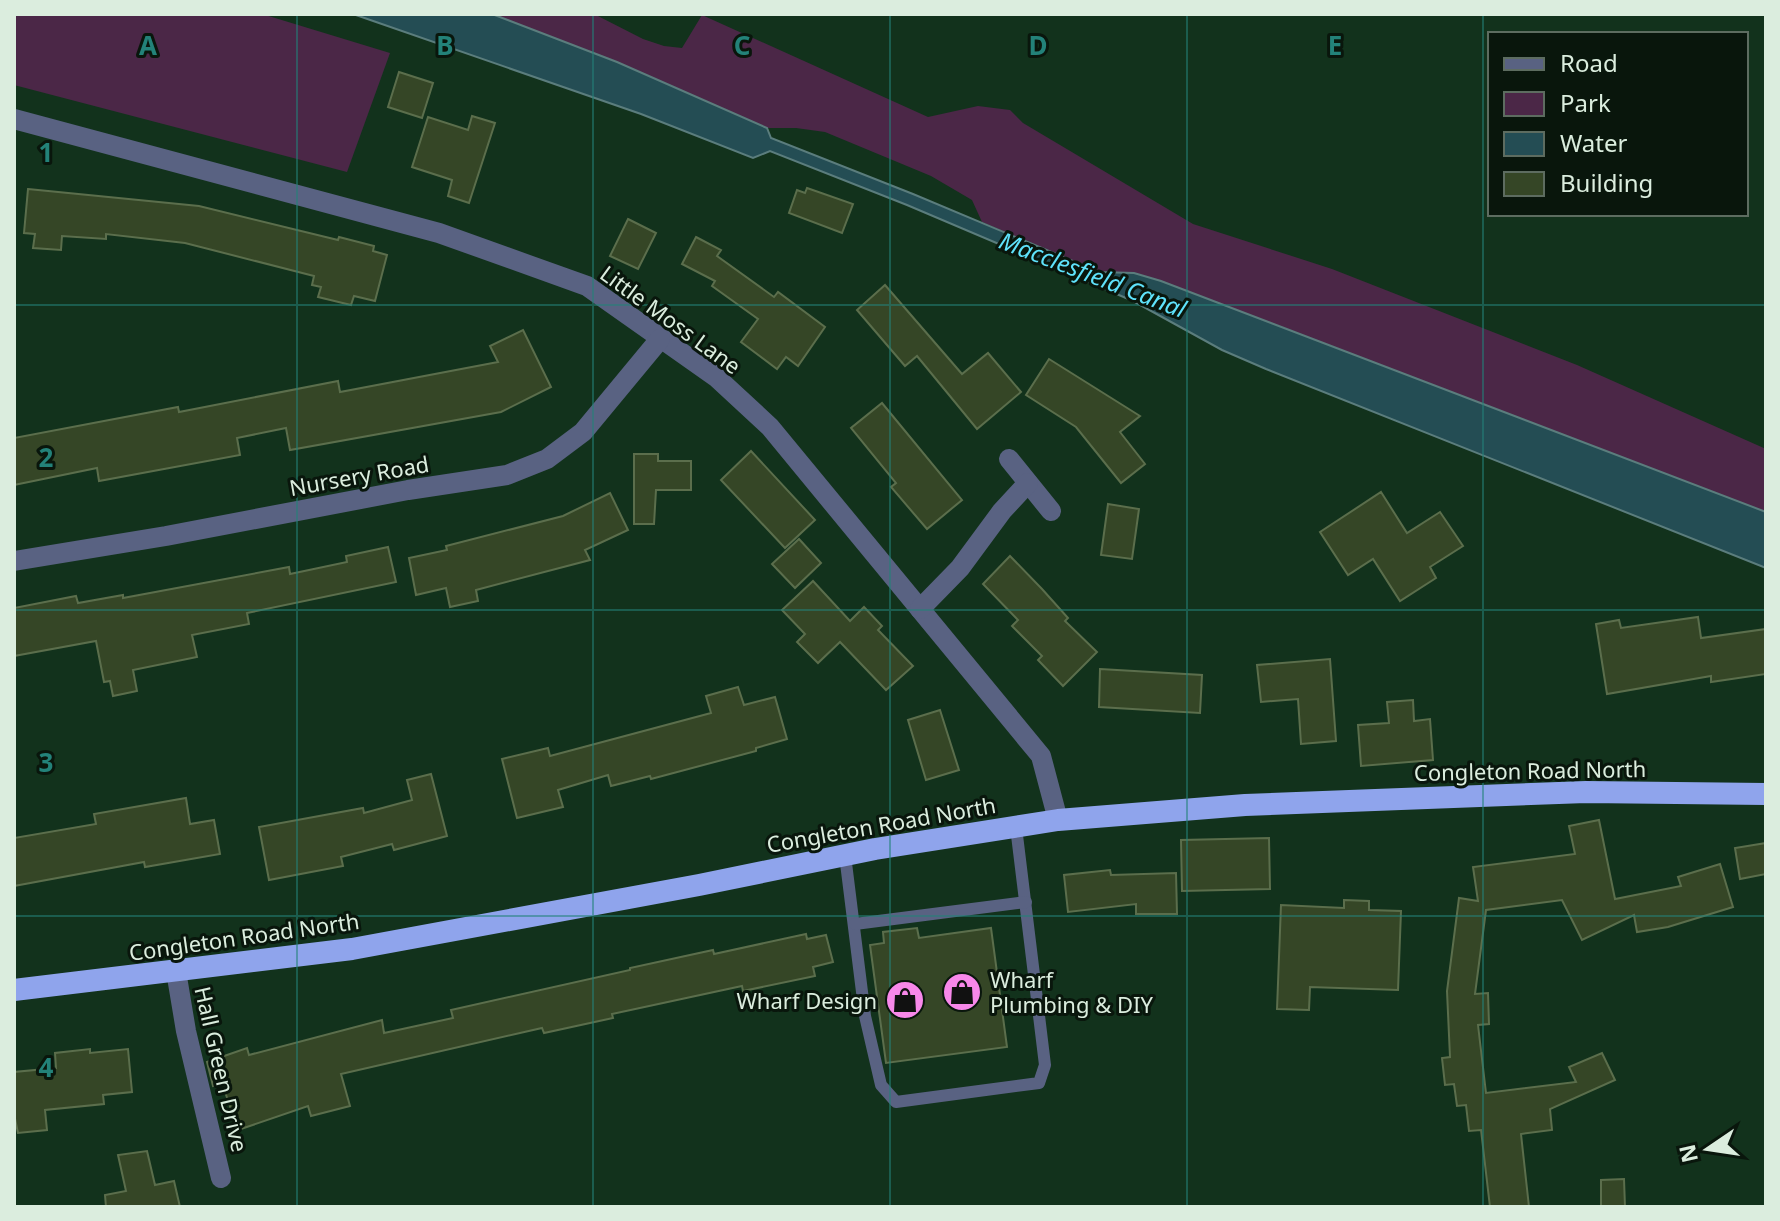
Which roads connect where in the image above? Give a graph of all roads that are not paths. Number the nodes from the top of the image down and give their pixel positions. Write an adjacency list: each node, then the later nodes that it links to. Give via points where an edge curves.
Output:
1 (14, 119): 2 (street, Little Moss Lane, via 439,233 587,286)
2 (660, 339): 6 (street, Nursery Road, via 583,432 547,459 507,475); 7 (street, Little Moss Lane, via 716,377 770,427)
3 (1009, 459): 4 (street)
4 (1028, 483): 5 (street); 7 (street)
5 (1051, 511)
6 (14, 561)
7 (920, 609): 9 (street, Little Moss Lane, via 1041,756)
8 (1766, 794): 9 (highway, Congleton Road North, via 1586,792 1275,804)
9 (1058, 820): 10 (highway, Congleton Road North)
10 (1016, 827): 11 (highway, Congleton Road North); 12 (lane)
11 (845, 855): 13 (lane); 14 (highway, Congleton Road North, via 352,949)
12 (1026, 902): 13 (lane); 13 (lane, via 1045,1065 1039,1083 896,1102 881,1085 865,1016)
13 (855, 924)
14 (176, 971): 15 (highway, Congleton Road North); 16 (street, Hall Green Drive)
15 (14, 990)
16 (221, 1178)

